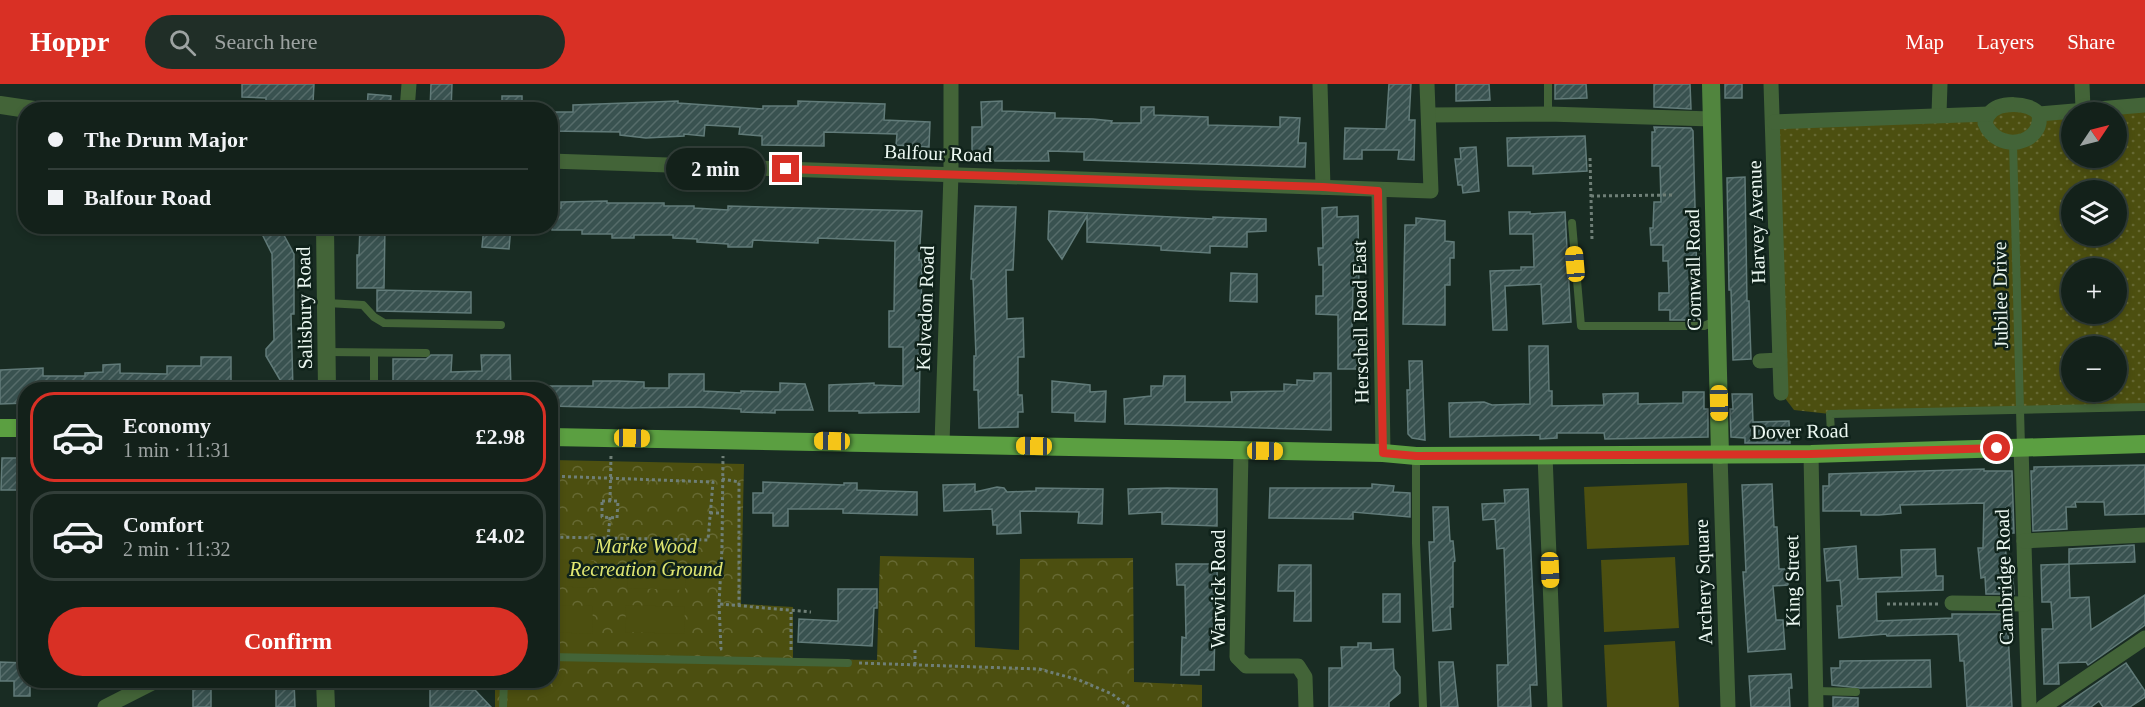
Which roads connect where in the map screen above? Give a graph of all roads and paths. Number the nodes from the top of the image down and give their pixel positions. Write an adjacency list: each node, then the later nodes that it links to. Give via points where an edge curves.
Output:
1 (409, 84): 10 (street)
2 (951, 84): 27 (street, Kelvedon Road)
3 (1320, 84): 28 (street)
4 (1427, 84): 21 (street)
5 (1548, 84): 17 (lane)
6 (1711, 84): 22 (main road, Cornwall Road)
7 (1771, 84): 23 (street, Harvey Avenue)
8 (1940, 84): 18 (street)
9 (2082, 84): 11 (street)
10 (408, 102)
11 (2083, 102)
12 (0, 105): 15 (street)
13 (2145, 105): 14 (street)
14 (2127, 106)
15 (18, 108)
16 (2061, 112): 20 (street)
17 (1548, 114): 21 (street); 22 (street)
18 (1939, 114): 19 (street); 23 (street)
19 (1989, 114): 20 (street, via 2003,106 2016,105 2035,109); 24 (street, via 1985,123 1989,133)
20 (2038, 114): 24 (street, via 2040,122 2035,132)
21 (1429, 115): 29 (street, Balfour Road, via 1431,191)
22 (1712, 119): 36 (main road, Cornwall Road)
23 (1774, 122): 41 (street, Harvey Avenue)
24 (2013, 143): 47 (lane, Jubilee Drive)
25 (1590, 158): 31 (path)
26 (558, 161): 27 (street, Balfour Road)
27 (951, 174): 28 (street, Balfour Road); 54 (street, Kelvedon Road)
28 (1323, 187): 29 (street, Balfour Road)
29 (1378, 191): 58 (street, Herschell Road East)
30 (1673, 195): 31 (path)
31 (1591, 196): 34 (path)
32 (1572, 223): 36 (lane, via 1581,326 1704,326)
33 (325, 234): 35 (street, Salisbury Road)
34 (1592, 240)
35 (325, 303): 37 (lane, via 363,305 384,323); 38 (street, Salisbury Road)
36 (1717, 320): 61 (main road, Cornwall Road)
37 (501, 325)
38 (327, 352): 39 (lane); 43 (street, Salisbury Road)
39 (374, 353): 40 (lane); 44 (lane)
40 (426, 353)
41 (1780, 360): 42 (street); 45 (street, Harvey Avenue)
42 (1760, 361)
43 (327, 382)
44 (374, 382)
45 (1781, 393)
46 (2145, 407): 47 (lane)
47 (2019, 410): 50 (lane, via 1830,414); 56 (lane, Jubilee Drive)
48 (0, 428): 49 (main road)
49 (18, 428)
50 (1832, 434)
51 (558, 437): 52 (main road, Dover Road)
52 (609, 438): 53 (main road, Dover Road); 64 (path)
53 (723, 440): 54 (main road, Dover Road); 65 (path)
54 (942, 443): 57 (main road, Dover Road)
55 (2145, 444): 56 (main road, Dover Road)
56 (2021, 447): 59 (main road, Dover Road); 75 (street, Cambridge Road)
57 (1241, 451): 58 (main road, Dover Road); 99 (street, Warwick Road, via 1238,657 1246,666 1298,666 1305,677)
58 (1383, 453): 62 (main road, Dover Road)
59 (1810, 454): 61 (main road, Dover Road); 93 (street, King Street)
60 (1545, 455): 61 (main road, Dover Road); 62 (main road, Dover Road); 101 (street)
61 (1720, 455): 102 (street, Archery Square)
62 (1416, 456): 100 (lane)
63 (558, 476): 64 (path)
64 (611, 478): 66 (path, via 713,482); 68 (path)
65 (722, 479): 67 (path); 80 (path, via 739,482)
66 (712, 494): 67 (path); 69 (path)
67 (722, 495): 70 (path)
68 (610, 501): 71 (path, via 602,501 602,517); 71 (path, via 618,501 617,518)
69 (710, 513): 70 (path); 74 (path, via 708,540)
70 (722, 513): 77 (path)
71 (610, 517): 74 (path)
72 (2145, 535): 75 (street)
73 (558, 537): 74 (path)
74 (608, 538)
75 (2024, 541): 79 (street, Cambridge Road)
76 (1952, 603): 78 (path); 79 (street)
77 (719, 604): 80 (path); 86 (path, via 721,649 716,649)
78 (1887, 604)
79 (2025, 604): 104 (street, Cambridge Road)
80 (739, 606): 81 (path)
81 (792, 611): 82 (path); 87 (path)
82 (811, 612)
83 (2145, 638): 105 (street)
84 (915, 649): 89 (path)
85 (558, 657): 86 (lane)
86 (716, 660): 87 (lane)
87 (790, 661): 88 (lane)
88 (848, 663): 89 (path)
89 (915, 666): 98 (path, via 1039,669 1079,680 1112,694)
90 (142, 688): 95 (street)
91 (325, 688): 96 (street)
92 (504, 688): 97 (lane)
93 (1816, 691): 94 (lane); 103 (street, King Street)
94 (1856, 692)
95 (105, 707)
96 (326, 707)
97 (503, 707)
98 (1129, 707)
99 (1306, 707)
100 (1423, 707)
101 (1555, 707)
102 (1728, 707)
103 (1816, 707)
104 (2029, 707)
105 (2043, 707)

